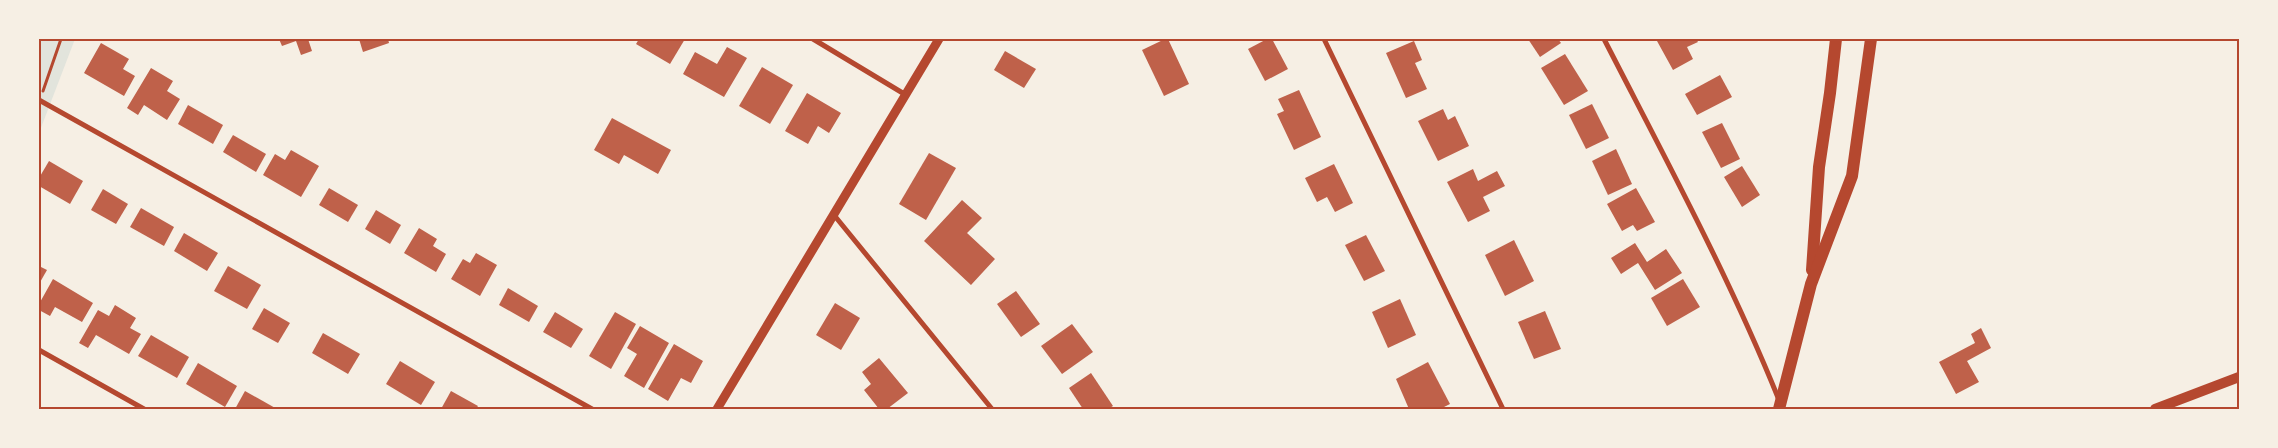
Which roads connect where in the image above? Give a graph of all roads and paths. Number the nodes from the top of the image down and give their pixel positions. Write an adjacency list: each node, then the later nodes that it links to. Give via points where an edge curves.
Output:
1 (61, 39): 9 (path)
2 (813, 39): 8 (street)
3 (939, 39): 8 (street)
4 (1324, 39): 19 (street)
5 (1604, 39): 14 (street, via 1734,294)
6 (1836, 39): 11 (main road, via 1819,167)
7 (1871, 39): 11 (main road, via 1852,176)
8 (906, 95): 10 (street)
9 (39, 100): 16 (street)
10 (834, 215): 17 (street); 18 (street)
11 (1811, 284): 14 (main road)
12 (39, 350): 15 (street)
13 (2239, 378): 20 (main road)
14 (1781, 407)
15 (144, 409)
16 (592, 409)
17 (717, 409)
18 (992, 409)
19 (1503, 409)
20 (2155, 409)

